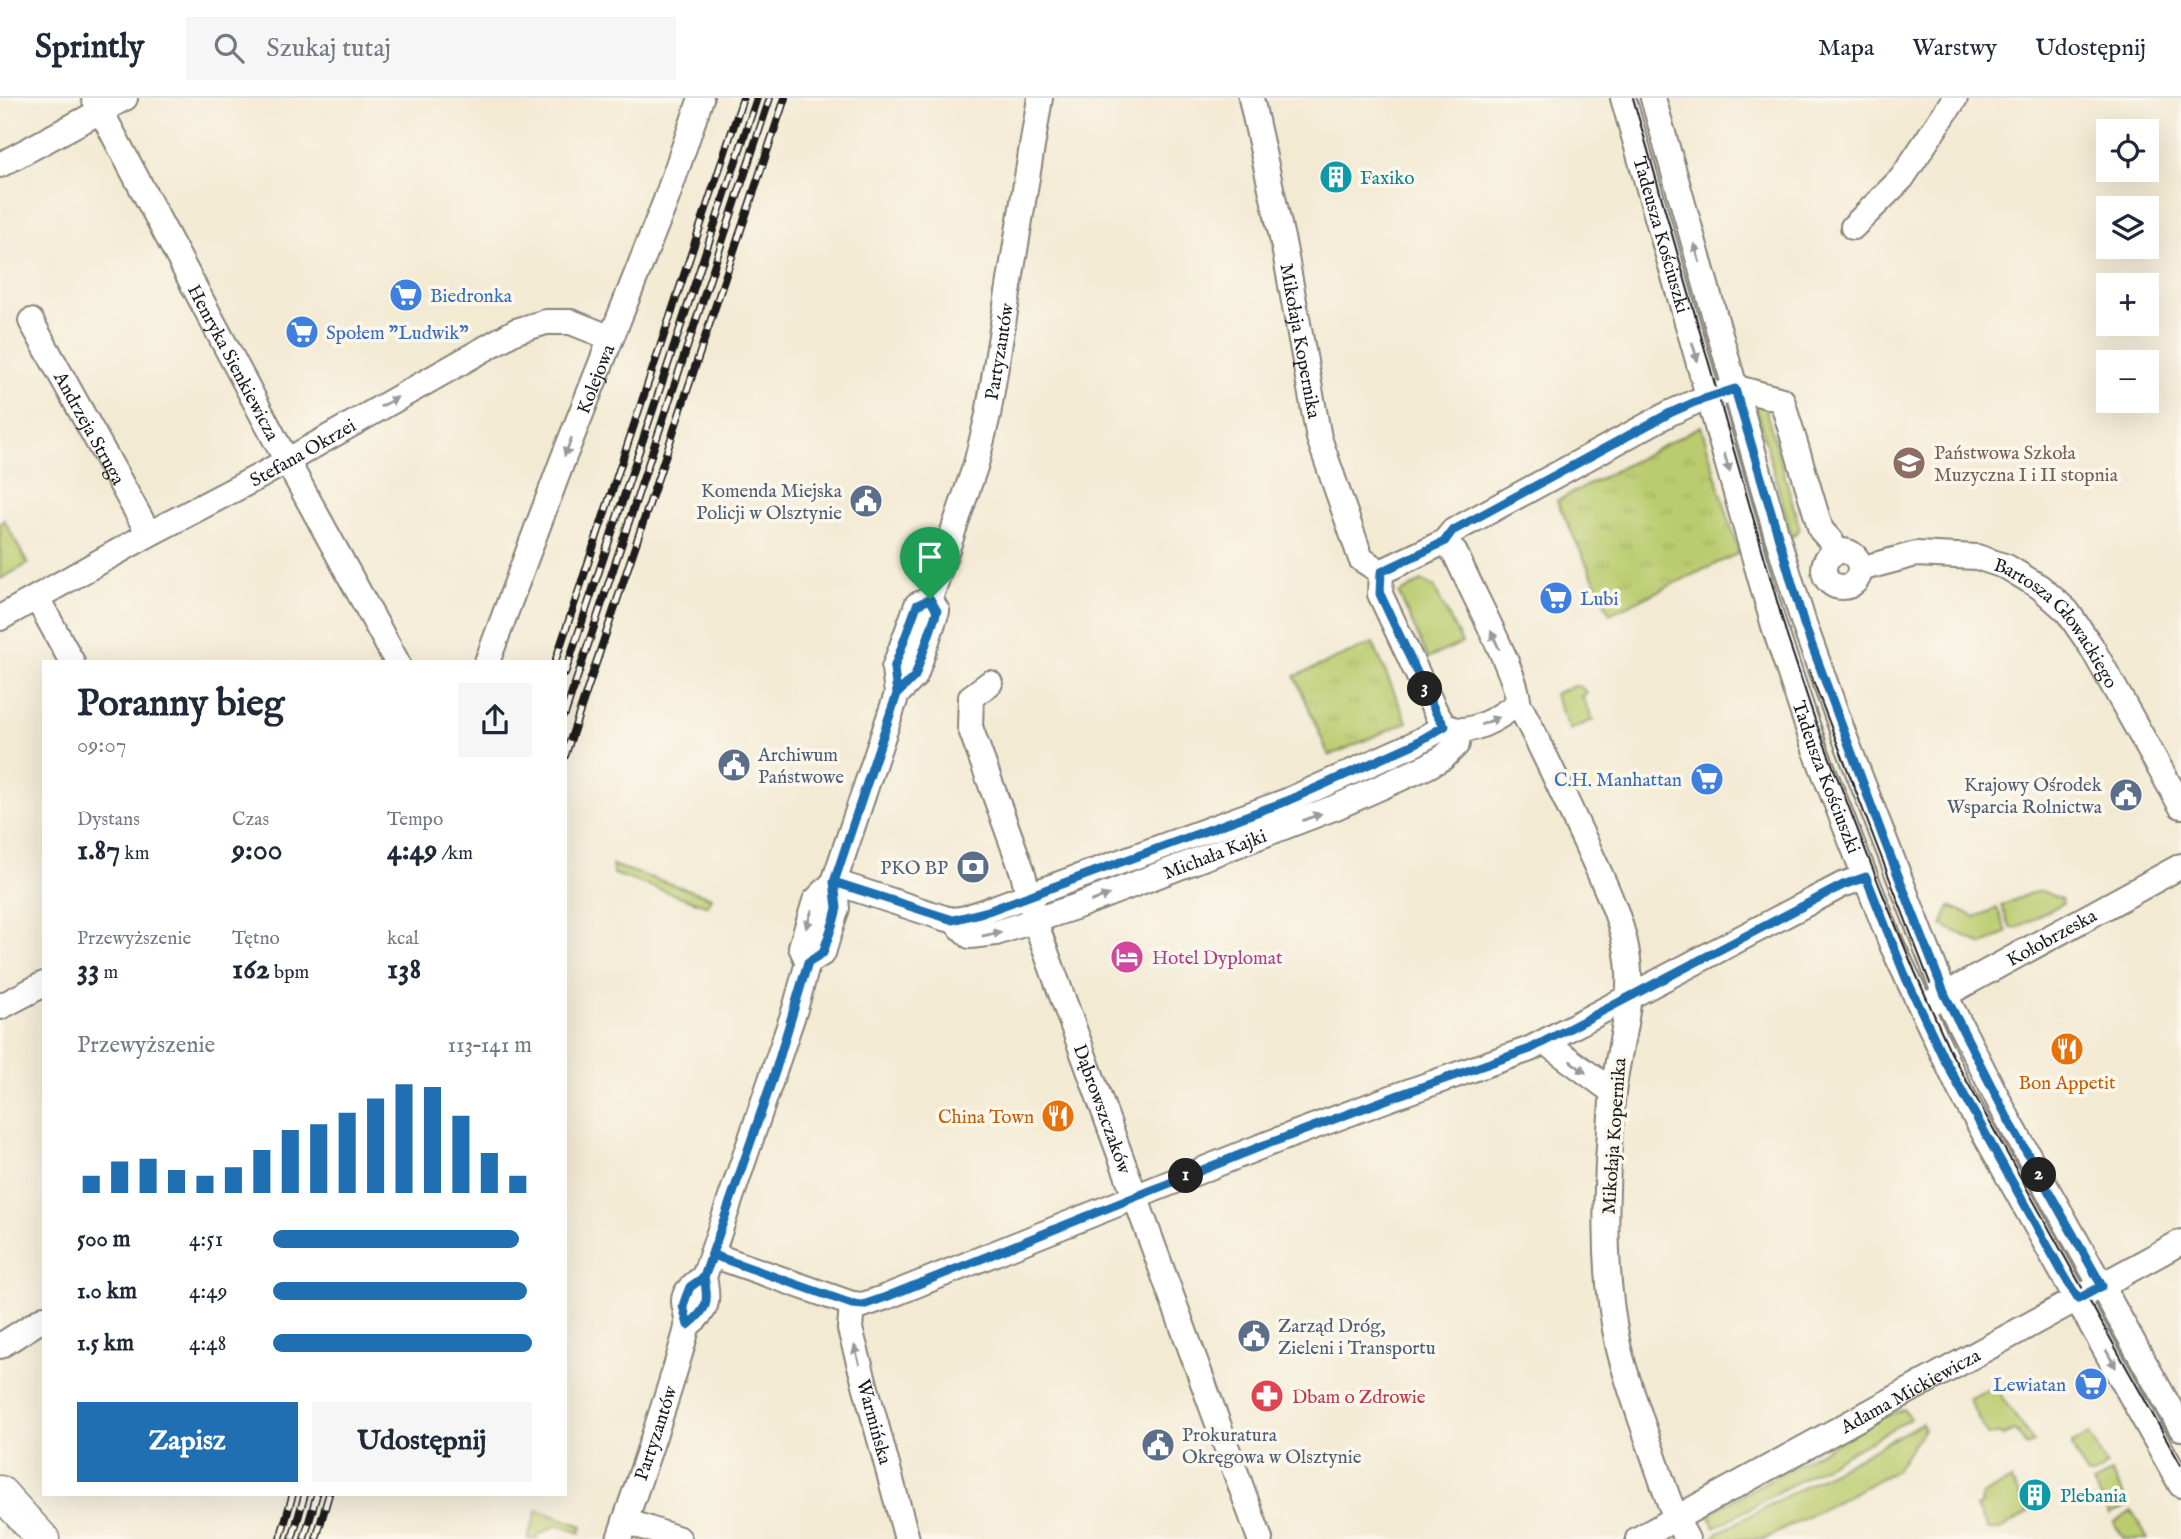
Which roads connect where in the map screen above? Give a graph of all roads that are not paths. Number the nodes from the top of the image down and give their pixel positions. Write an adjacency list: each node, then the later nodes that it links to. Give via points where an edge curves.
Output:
1 (125, 98): 8 (street)
2 (701, 98): 12 (street, Kolejowa)
3 (1040, 98): 30 (street, Partyzantów, via 976,464 930,599 917,605 901,644 894,668 897,694)
4 (1251, 98): 18 (street, Mikołaja Kopernika, via 1320,438 1361,559)
5 (1623, 98): 14 (street, Tadeusza Kościuszki, one-way to 14)
6 (1653, 98): 13 (street, Tadeusza Kościuszki, one-way to 6)
7 (1955, 98): 10 (street, via 1902,178)
8 (98, 105): 9 (street); 15 (street, Henryka Sienkiewicza)
9 (0, 165)
10 (1853, 227)
11 (31, 321): 16 (street, Andrzeja Struga)
12 (611, 338): 15 (street, Stefana Okrzei, one-way to 12, via 516,331 546,322 571,322); 23 (street, Kolejowa, one-way to 23)
13 (1735, 389): 14 (street); 27 (street, Bartosza Głowackiego, via 1782,400 1821,530 1835,553 1824,566 1826,578 1841,587 1852,584 1860,569 1916,554 1977,557 2007,567 2040,587 2067,611 2091,646); 35 (street, Tadeusza Kościuszki, via 1808,635)
14 (1708, 398): 17 (street, via 1670,413 1480,515 1452,531); 29 (street, Tadeusza Kościuszki, one-way to 29, via 1786,663)
15 (286, 460): 16 (street, Stefana Okrzei); 21 (street, Henryka Sienkiewicza)
16 (149, 534): 19 (street, Stefana Okrzei)
17 (1444, 542): 18 (street); 25 (street, Mikołaja Kopernika, one-way to 17, via 1511,675 1455,553)
18 (1381, 572): 26 (street, via 1380,594 1436,713)
19 (37, 598): 20 (street, Stefana Okrzei); 22 (street)
20 (0, 618)
21 (388, 658)
22 (71, 660)
23 (488, 660)
24 (990, 683): 31 (street, Dąbrowszczaków, via 971,697 969,723)
25 (1518, 703): 26 (street, one-way to 25, via 1482,725); 36 (street, Mikołaja Kopernika, via 1621,926)
26 (1452, 728): 31 (street, Michała Kajki, via 1287,801); 33 (street, Michała Kajki, one-way to 26, via 1336,807 1444,757 1457,744)
27 (2181, 806)
28 (2181, 866): 35 (street, Kołobrzeska)
29 (1866, 877): 36 (street); 38 (street, Tadeusza Kościuszki)
30 (834, 882): 32 (street, Michała Kajki); 43 (street, Partyzantów, via 834,920 823,953 808,962)
31 (1029, 895): 32 (street, Michała Kajki); 33 (street, Dąbrowszczaków)
32 (953, 920): 33 (street, Michała Kajki, one-way to 33, via 970,936 978,937)
33 (1035, 920): 41 (street, Dąbrowszczaków)
34 (41, 991): 37 (street)
35 (1945, 995): 38 (street, Kołobrzeska); 44 (street, Tadeusza Kościuszki)
36 (1629, 999): 39 (street); 40 (street, Mikołaja Kopernika)
37 (0, 1007)
38 (1921, 1008): 45 (street, Tadeusza Kościuszki, via 1960,1090)
39 (1545, 1042): 40 (street, one-way to 40); 41 (street)
40 (1613, 1092): 52 (street, Mikołaja Kopernika, via 1606,1222 1609,1285 1619,1346)
41 (1135, 1197): 46 (street, via 886,1297); 57 (street, Dąbrowszczaków)
42 (2181, 1242): 44 (street, Adama Mickiewicza)
43 (709, 1266): 46 (street); 53 (street, Partyzantów, via 706,1304 688,1325)
44 (2102, 1286): 45 (street, Adama Mickiewicza); 49 (street, Tadeusza Kościuszki)
45 (2078, 1299): 50 (street, Tadeusza Kościuszki, one-way to 50); 52 (street, Adama Mickiewicza)
46 (852, 1304): 56 (street, Warmińska, one-way to 46, via 850,1329)
47 (42, 1319): 48 (street)
48 (0, 1346)
49 (2181, 1428)
50 (2181, 1485)
51 (0, 1492): 54 (main road)
52 (1681, 1529): 58 (street, Adama Mickiewicza)
53 (622, 1530): 55 (street)
54 (43, 1539)
55 (679, 1539)
56 (907, 1539)
57 (1260, 1539)
58 (1638, 1539)

